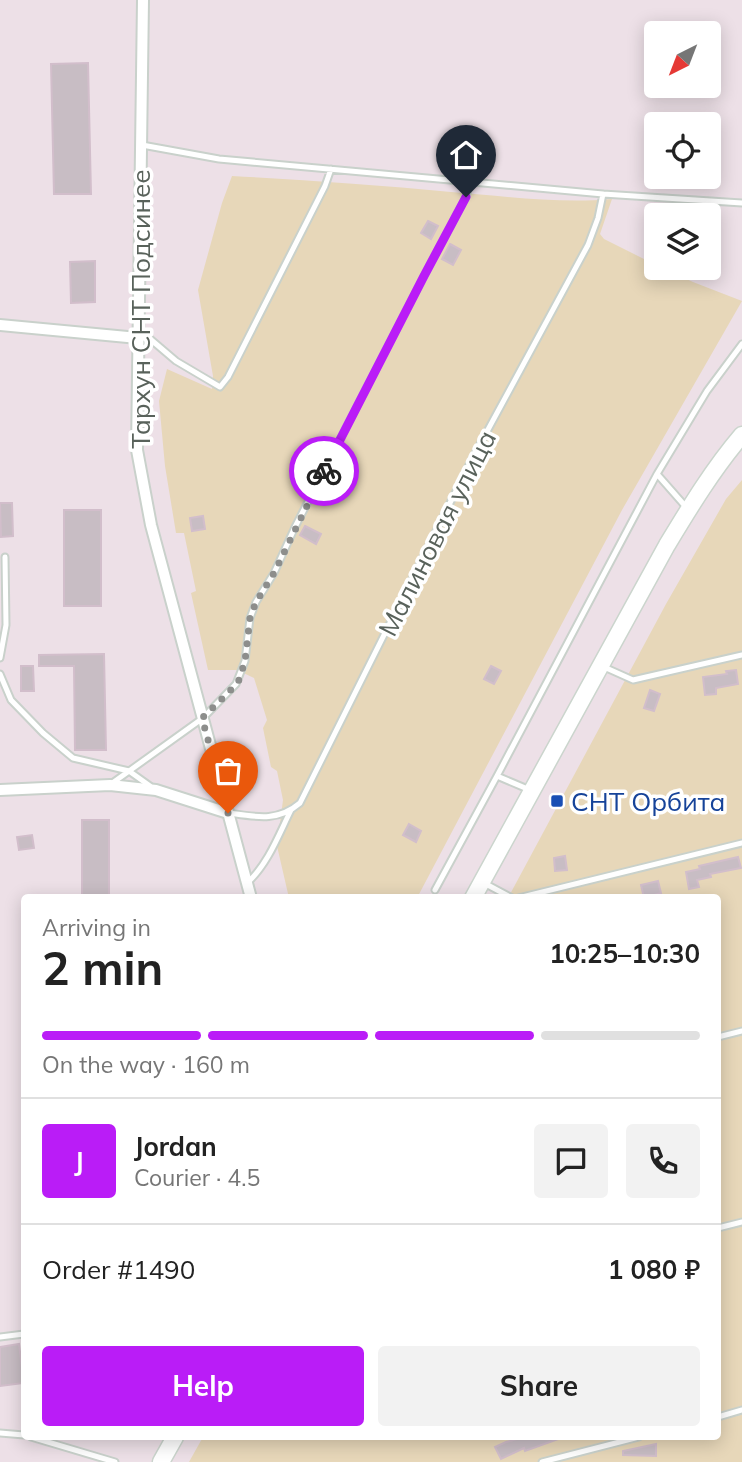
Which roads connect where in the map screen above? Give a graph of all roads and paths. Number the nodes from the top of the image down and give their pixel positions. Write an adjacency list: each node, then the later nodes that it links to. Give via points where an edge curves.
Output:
1 (143, 0): 2 (street, Тархун СНТ Подсинее)
2 (142, 145): 3 (lane, via 219,159); 8 (street, Тархун СНТ Подсинее)
3 (331, 169): 4 (lane); 8 (lane, via 220,387 176,361 149,338)
4 (470, 181): 5 (lane); 18 (lane, via 466,197 256,602 239,680)
5 (603, 194): 6 (lane); 25 (lane, Малиновая улица, via 588,245 471,461 300,803)
6 (742, 203)
7 (0, 325): 8 (street)
8 (138, 338): 18 (street, Тархун СНТ Подсинее, via 137,450 151,525)
9 (742, 344): 11 (lane, via 707,391)
10 (742, 435): 12 (main road)
11 (657, 474): 12 (lane); 20 (lane)
12 (688, 510): 16 (main road)
13 (5, 557): 15 (lane, via 6,625)
14 (742, 655): 16 (lane, via 633,680)
15 (0, 658)
16 (601, 665): 24 (main road)
17 (0, 674): 19 (lane, via 10,700 73,758)
18 (202, 718): 19 (lane); 26 (street, Тархун СНТ Подсинее)
19 (129, 771): 21 (lane); 23 (lane)
20 (497, 776): 24 (lane); 30 (lane)
21 (110, 785): 22 (street); 23 (street)
22 (0, 790)
23 (156, 790): 26 (street)
24 (531, 791): 28 (main road)
25 (292, 810): 26 (lane, via 258,817); 29 (lane, Малиновая улица)
26 (228, 813): 29 (street, Тархун СНТ Подсинее)
27 (742, 843): 34 (lane)
28 (482, 881): 32 (main road); 33 (lane)
29 (247, 883): 31 (street, Тархун СНТ Подсинее)
30 (435, 890)
31 (250, 894)
32 (474, 894)
33 (505, 894)
34 (533, 894)
35 (742, 1031): 36 (lane)
36 (721, 1036)
37 (742, 1222): 38 (lane)
38 (721, 1227)
39 (21, 1334): 40 (lane)
40 (0, 1337)
41 (742, 1410): 42 (lane)
42 (721, 1415)
43 (0, 1433): 44 (lane)
44 (21, 1435)
45 (41, 1440): 48 (lane)
46 (173, 1440): 49 (main road)
47 (627, 1440): 50 (lane)
48 (116, 1462)
49 (161, 1462)
50 (542, 1462)

